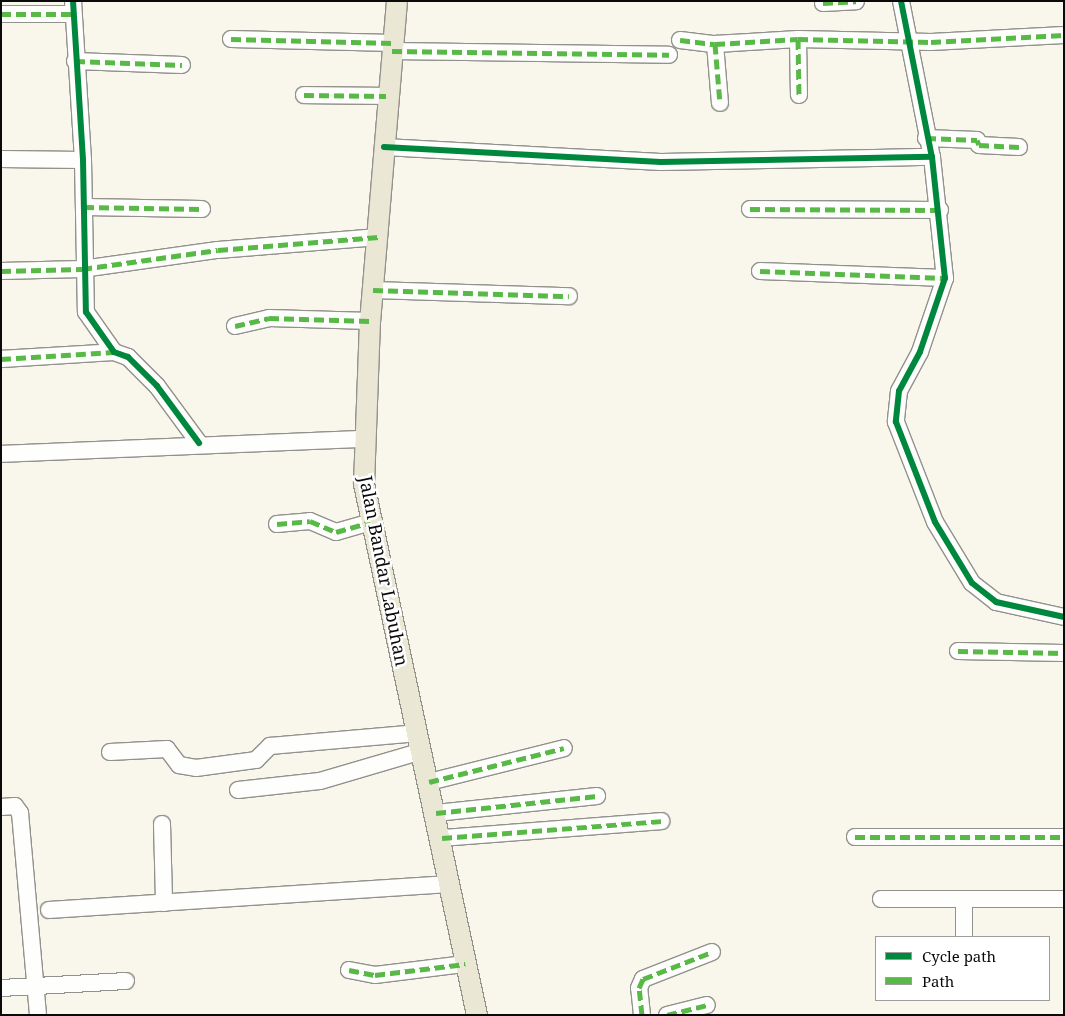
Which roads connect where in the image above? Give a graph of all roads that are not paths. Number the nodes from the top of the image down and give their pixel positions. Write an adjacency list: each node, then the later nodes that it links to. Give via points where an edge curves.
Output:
1 (397, 1): 13 (main road, Jalan Bandar Labuhan)
2 (856, 1): 4 (street)
3 (901, 1): 11 (street)
4 (823, 3)
5 (73, 8): 6 (street); 15 (street)
6 (1, 14)
7 (1064, 35): 11 (street)
8 (231, 39): 13 (street)
9 (798, 39): 11 (street); 12 (street); 18 (street)
10 (680, 40): 12 (street)
11 (910, 41): 21 (street)
12 (715, 44): 20 (street)
13 (393, 47): 14 (street); 19 (main road, Jalan Bandar Labuhan)
14 (669, 55)
15 (75, 61): 16 (street); 26 (street)
16 (182, 65)
17 (304, 95): 19 (street)
18 (799, 95)
19 (386, 96): 22 (main road, Jalan Bandar Labuhan)
20 (720, 103)
21 (926, 138): 23 (street, via 977,140 978,145); 24 (street)
22 (384, 147): 24 (street, via 661,162); 31 (main road, Jalan Bandar Labuhan)
23 (1019, 147)
24 (932, 157): 30 (street)
25 (1, 159): 26 (street)
26 (83, 160): 27 (street)
27 (84, 207): 28 (street); 32 (street)
28 (202, 209)
29 (750, 209): 30 (street)
30 (940, 210): 35 (street)
31 (378, 237): 32 (street, via 218,250); 36 (main road, Jalan Bandar Labuhan)
32 (82, 269): 33 (street); 40 (street, via 86,312)
33 (1, 271)
34 (760, 271): 35 (street)
35 (945, 278): 47 (street, via 920,352 899,392 896,422 907,458 934,522 972,583 996,602)
36 (373, 290): 37 (street); 38 (main road, Jalan Bandar Labuhan)
37 (570, 296)
38 (370, 321): 39 (street, via 269,318); 42 (main road, Jalan Bandar Labuhan)
39 (235, 326)
40 (114, 352): 41 (street); 43 (street, via 128,357 157,386)
41 (1, 359)
42 (364, 439): 43 (street); 45 (main road, Jalan Bandar Labuhan, via 364,484)
43 (199, 443): 44 (street)
44 (1, 454)
45 (371, 522): 46 (street, via 336,532 310,521); 50 (main road, Jalan Bandar Labuhan)
46 (277, 524)
47 (1064, 617)
48 (958, 651): 49 (street)
49 (1064, 653)
50 (420, 742): 52 (street, via 270,746 256,760 196,768 179,765 167,749); 53 (main road, Jalan Bandar Labuhan); 54 (street, via 320,781)
51 (564, 748): 53 (street)
52 (110, 752)
53 (429, 782): 57 (main road, Jalan Bandar Labuhan)
54 (238, 790)
55 (597, 796): 57 (street)
56 (1, 807): 74 (street, via 15,806 20,812)
57 (436, 813): 61 (main road, Jalan Bandar Labuhan)
58 (661, 821): 61 (street)
59 (162, 824): 67 (street)
60 (1064, 837): 62 (street)
61 (442, 838): 63 (main road, Jalan Bandar Labuhan)
62 (855, 838)
63 (449, 884): 67 (street); 71 (main road, Jalan Bandar Labuhan)
64 (881, 899): 65 (street)
65 (964, 899): 66 (street); 69 (street)
66 (1064, 899)
67 (164, 903): 68 (street)
68 (49, 910)
69 (964, 936)
70 (712, 952): 79 (street, via 641,981)
71 (465, 964): 72 (street, via 375,975); 78 (main road, Jalan Bandar Labuhan)
72 (349, 970)
73 (126, 981): 74 (street)
74 (36, 987): 75 (street); 77 (street)
75 (1, 988)
76 (707, 1005): 80 (street)
77 (38, 1015)
78 (477, 1015)
79 (642, 1015)
80 (666, 1015)

